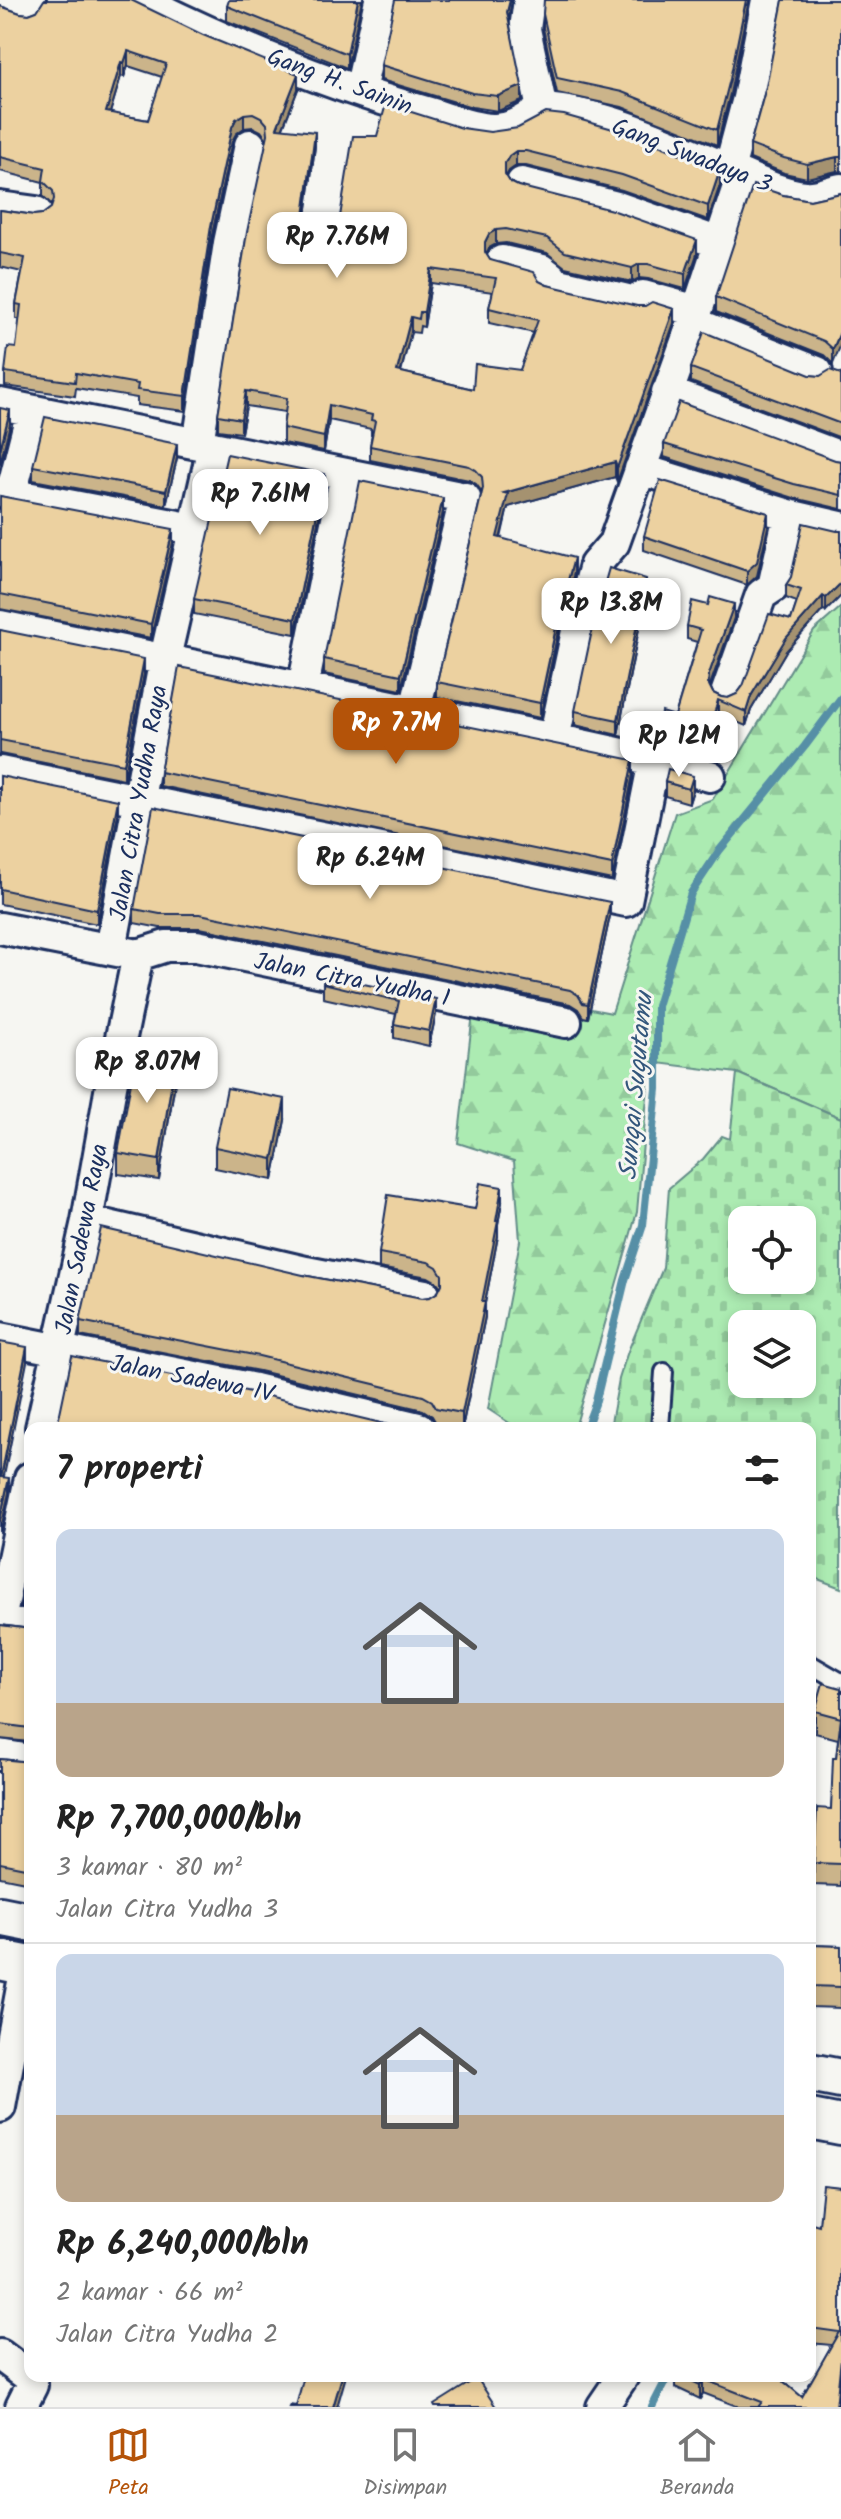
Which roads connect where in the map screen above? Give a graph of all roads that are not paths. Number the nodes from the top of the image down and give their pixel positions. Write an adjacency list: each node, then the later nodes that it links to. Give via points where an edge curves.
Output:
1 (30, 0): 6 (street, via 26,11)
2 (141, 0): 7 (street, Gang H. Sainin, via 209,33)
3 (380, 0): 7 (street)
4 (529, 0): 8 (street, via 525,29)
5 (767, 0): 10 (street)
6 (0, 2)
7 (360, 91): 8 (street, Gang H. Sainin, via 492,129 515,126)
8 (542, 109): 10 (street, Gang Swadaya 3, via 623,127)
9 (250, 145): 22 (street, Jalan Citra Yudha Raya, via 229,243)
10 (736, 172): 12 (street, Gang Swadaya 3, via 809,197); 15 (street)
11 (522, 183): 15 (street, via 617,207)
12 (841, 189)
13 (0, 207): 14 (street)
14 (36, 212)
15 (719, 243): 17 (street)
16 (502, 261): 17 (street, via 542,270 551,282 641,303 643,296)
17 (695, 317): 18 (street); 19 (street)
18 (817, 372)
19 (667, 392): 23 (street); 24 (street)
20 (0, 404): 21 (street)
21 (32, 411): 22 (street); 26 (street)
22 (206, 446): 25 (street); 29 (street, Jalan Citra Yudha Raya)
23 (841, 457)
24 (640, 469): 27 (street); 35 (street, via 614,543 595,565)
25 (346, 474): 32 (street); 34 (street, via 465,498)
26 (5, 493): 29 (street)
27 (789, 515): 28 (street); 33 (street, via 773,587 761,595)
28 (841, 527)
29 (194, 529): 31 (street, Jalan Citra Yudha Raya)
30 (0, 626): 31 (street)
31 (165, 658): 32 (street); 39 (street, Jalan Citra Yudha Raya)
32 (303, 687): 34 (street)
33 (726, 694)
34 (415, 710): 35 (street)
35 (554, 739): 36 (street)
36 (654, 761): 38 (street); 39 (street, via 626,901)
37 (0, 772): 39 (street)
38 (710, 776)
39 (138, 802): 41 (street, Jalan Citra Yudha Raya)
40 (0, 928): 41 (street)
41 (125, 952): 42 (street, Jalan Citra Yudha 1, via 196,946); 43 (street, Jalan Sadewa Raya, via 111,1086)
42 (566, 1022)
43 (87, 1221): 44 (street); 46 (street, Jalan Sadewa Raya)
44 (425, 1295)
45 (0, 1338): 46 (street, Jalan Sadewa IV)
46 (58, 1351): 48 (street, Jalan Sadewa Raya); 49 (street, Jalan Sadewa IV)
47 (664, 1372): 50 (lane)
48 (42, 1422)
49 (394, 1422)
50 (660, 1422)
51 (24, 1508): 52 (street)
52 (0, 1620): 53 (street)
53 (24, 1626)
54 (816, 1667): 55 (lane)
55 (841, 1682)
56 (0, 1755): 57 (street)
57 (24, 1759)
58 (0, 1916): 59 (street)
59 (24, 1921)
60 (19, 1964): 61 (street)
61 (20, 2069): 64 (street)
62 (816, 2074): 63 (street)
63 (841, 2079)
64 (0, 2107)
65 (816, 2120): 66 (street)
66 (841, 2125)
67 (0, 2355): 68 (street)
68 (24, 2373)
69 (31, 2382): 71 (street)
70 (619, 2382): 72 (street)
71 (21, 2407)
72 (602, 2407)

